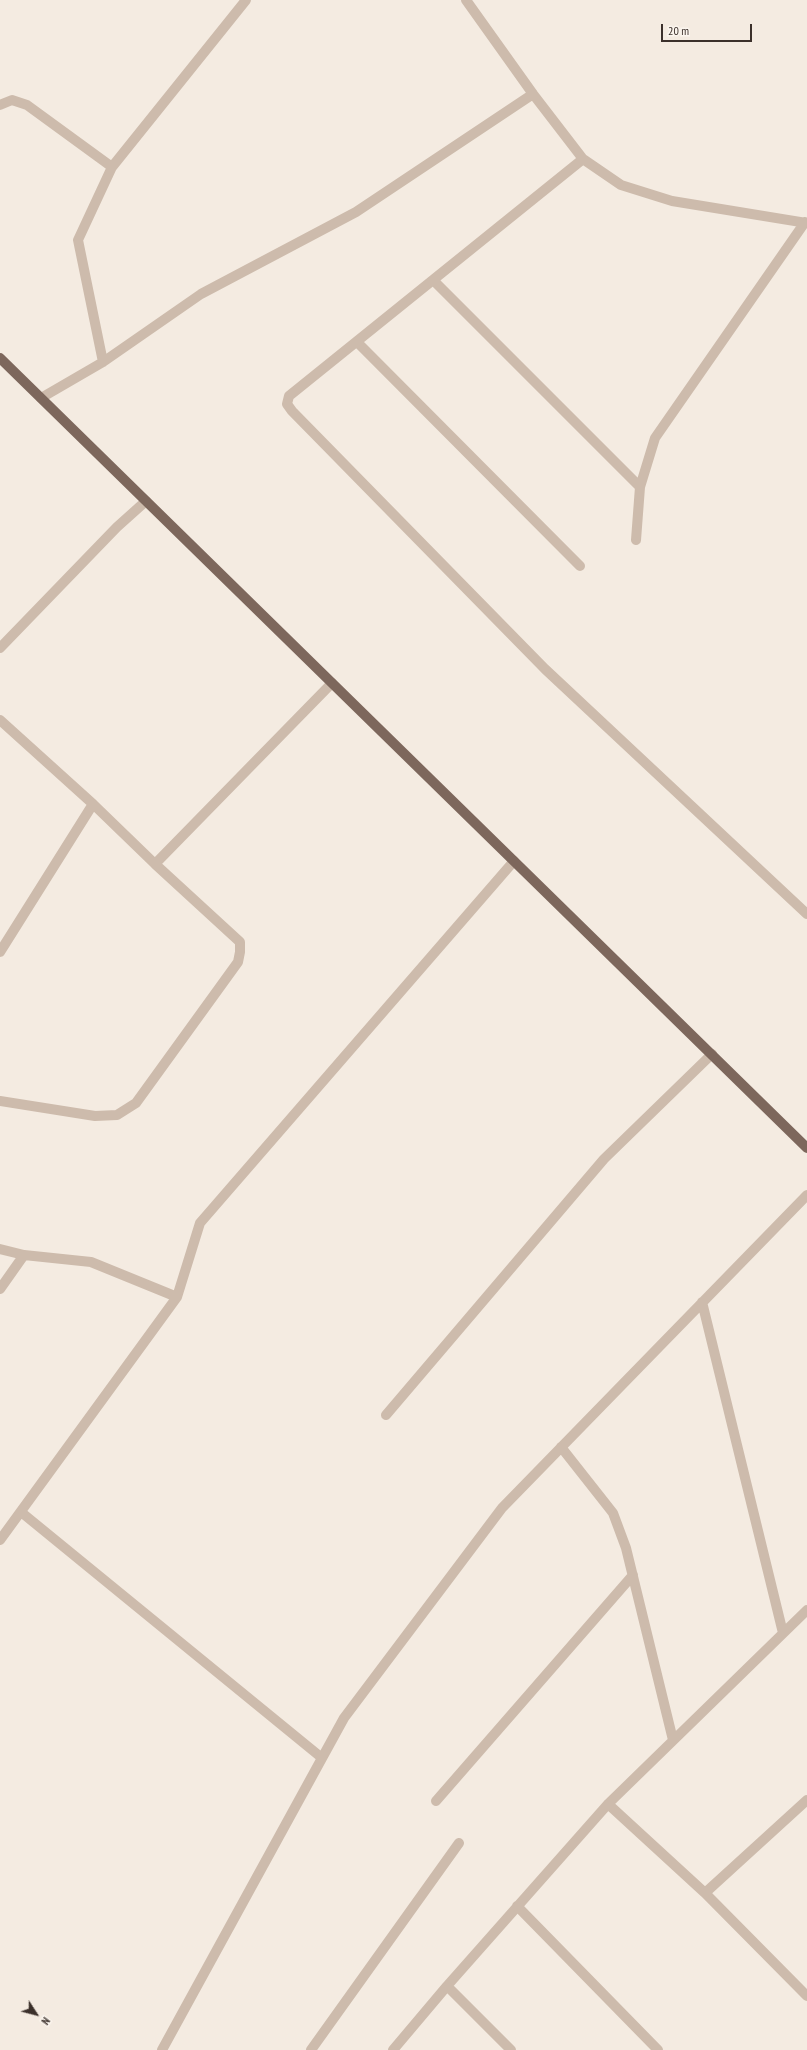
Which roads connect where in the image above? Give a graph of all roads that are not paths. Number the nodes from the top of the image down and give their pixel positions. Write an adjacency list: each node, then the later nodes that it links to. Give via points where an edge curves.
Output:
1 (246, 0): 6 (street)
2 (466, 0): 3 (street)
3 (533, 94): 5 (street); 11 (street, via 356,212 201,294)
4 (0, 105): 6 (street, via 12,100 28,105)
5 (583, 159): 7 (street, via 621,185 672,201); 8 (street)
6 (112, 167): 11 (street, via 78,240)
7 (806, 222): 13 (street, via 655,438)
8 (433, 280): 9 (street); 13 (street)
9 (357, 342): 16 (street); 23 (street, via 289,396 287,404 292,411 545,669)
10 (0, 358): 12 (main road)
11 (103, 362): 12 (street)
12 (41, 398): 14 (main road)
13 (640, 487): 15 (street)
14 (146, 501): 17 (street); 18 (main road)
15 (636, 540)
16 (580, 566)
17 (0, 648)
18 (332, 683): 21 (main road); 22 (street)
19 (0, 720): 20 (street)
20 (93, 804): 22 (street); 24 (street)
21 (514, 861): 25 (main road); 32 (street, via 200,1223)
22 (155, 864): 26 (street, via 240,942 238,962 136,1104 117,1115 95,1116)
23 (807, 914)
24 (0, 952)
25 (712, 1054): 27 (main road); 34 (street, via 604,1159)
26 (0, 1101)
27 (807, 1148)
28 (807, 1196): 33 (street)
29 (0, 1249): 30 (street)
30 (24, 1255): 31 (street); 32 (street, via 91,1262)
31 (0, 1289)
32 (177, 1297): 36 (street)
33 (702, 1302): 35 (street); 40 (street)
34 (386, 1415)
35 (561, 1447): 38 (street, via 613,1513); 42 (street, via 502,1508 344,1718)
36 (21, 1512): 37 (street); 42 (street)
37 (0, 1540)
38 (633, 1575): 41 (street); 44 (street)
39 (807, 1610): 40 (street)
40 (783, 1633): 41 (street)
41 (673, 1740): 45 (street)
42 (322, 1758): 51 (street)
43 (807, 1800): 47 (street)
44 (436, 1801)
45 (608, 1804): 47 (street); 48 (street)
46 (459, 1843): 52 (street)
47 (705, 1893): 50 (street)
48 (518, 1906): 49 (street); 55 (street)
49 (447, 1986): 53 (street); 54 (street)
50 (807, 1996)
51 (162, 2050)
52 (311, 2050)
53 (393, 2050)
54 (511, 2050)
55 (658, 2050)

